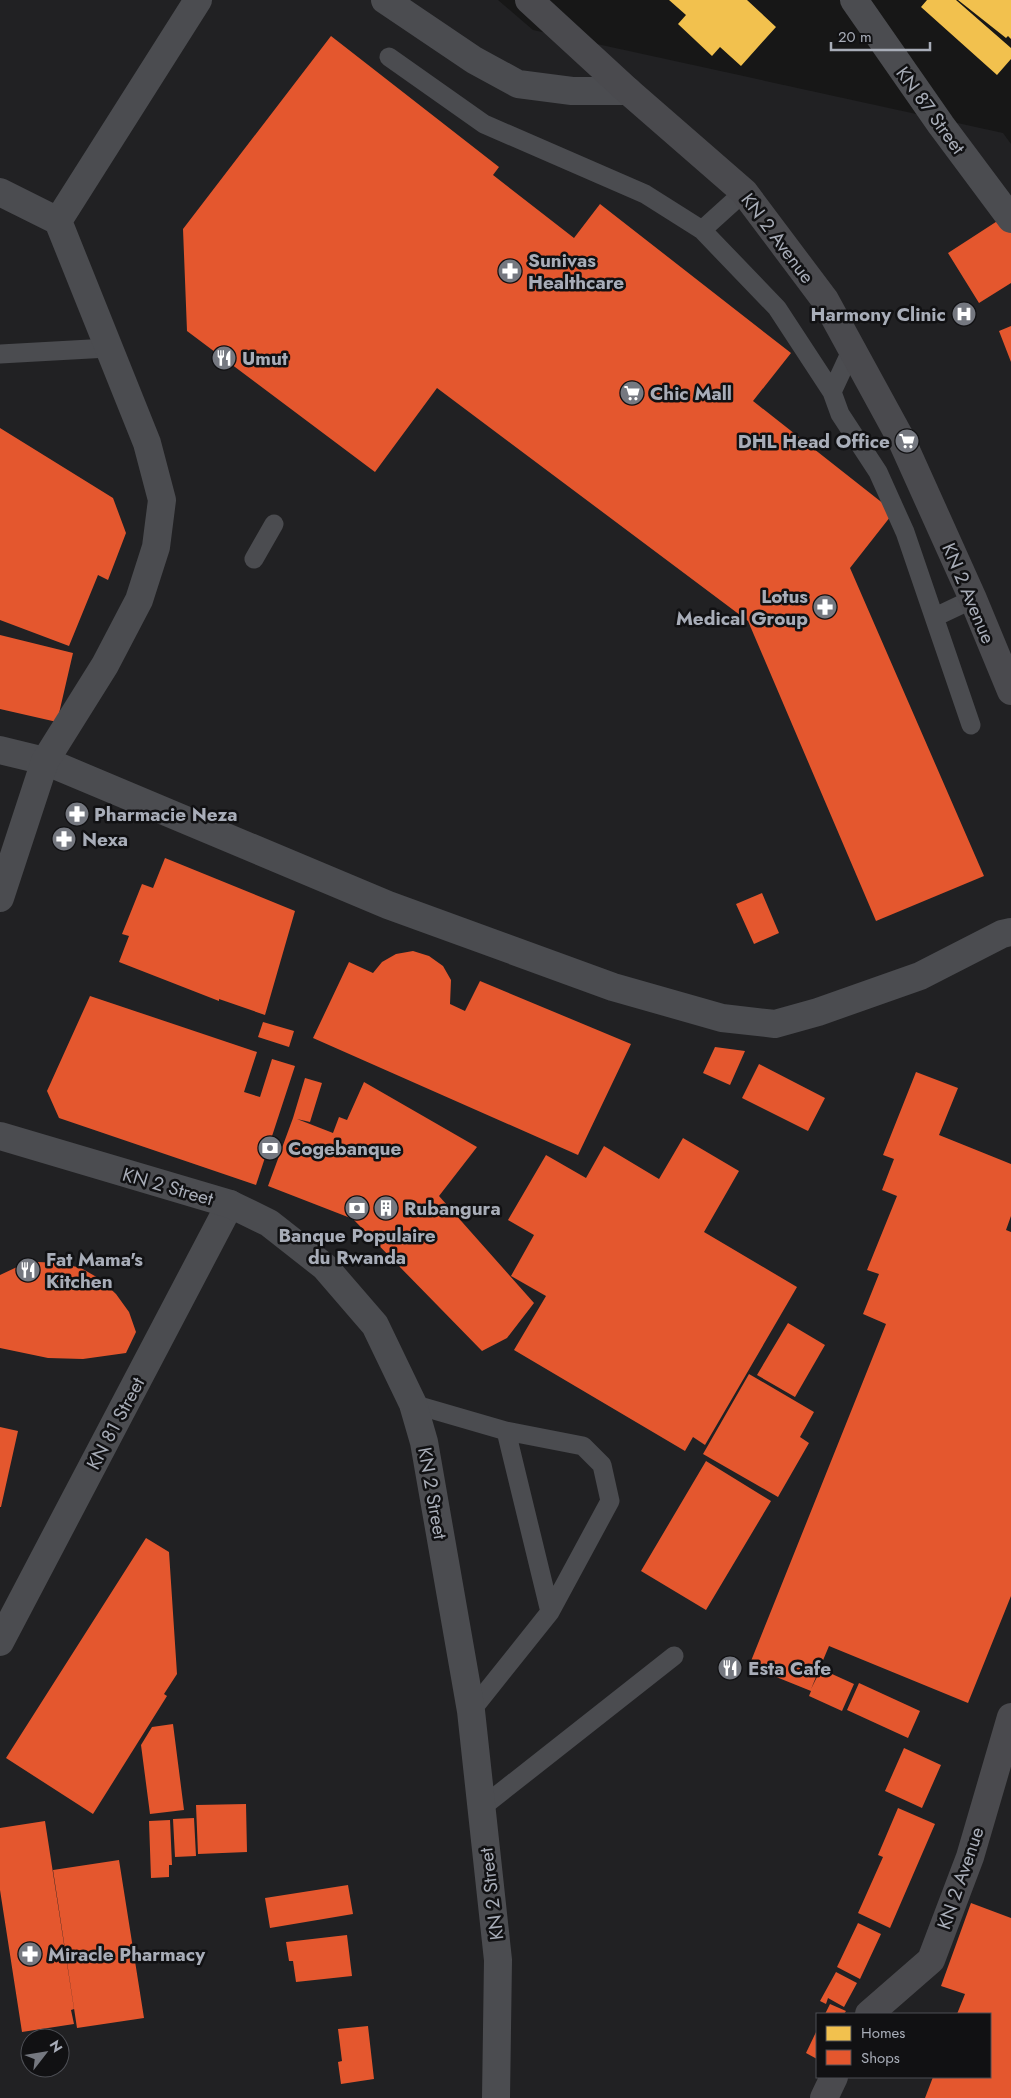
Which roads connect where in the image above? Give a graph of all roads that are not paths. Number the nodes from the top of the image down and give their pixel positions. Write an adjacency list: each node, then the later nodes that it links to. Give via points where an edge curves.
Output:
1 (198, 0): 10 (street)
2 (386, 0): 6 (street, via 474,60 518,84)
3 (529, 0): 6 (main road, KN 2 Avenue)
4 (854, 0): 9 (street, KN 87 Street)
5 (389, 57): 11 (lane, via 484,124 645,194)
6 (628, 92): 8 (main road, KN 2 Avenue)
7 (0, 192): 10 (street)
8 (744, 192): 11 (lane); 13 (main road, KN 2 Avenue, via 825,300)
9 (1011, 219)
10 (58, 221): 12 (street)
11 (702, 230): 15 (lane, via 777,308)
12 (108, 348): 14 (lane); 23 (street, via 160,489 162,500 156,547 139,600 105,665)
13 (852, 349): 15 (lane); 18 (main road, KN 2 Avenue, via 901,439)
14 (0, 354)
15 (832, 392): 19 (lane, via 840,414 878,472 905,532)
16 (274, 524): 17 (lane)
17 (254, 560)
18 (972, 599): 19 (lane); 20 (main road, KN 2 Avenue)
19 (935, 617): 21 (lane)
20 (1011, 691)
21 (971, 725)
22 (0, 750): 23 (street)
23 (45, 761): 24 (street); 25 (street, via 388,905 613,987 722,1018 775,1024 818,1012 920,976)
24 (0, 898)
25 (1011, 932)
26 (0, 1136): 27 (street, KN 2 Street)
27 (230, 1204): 28 (street, KN 2 Street, via 270,1223 324,1267 375,1325); 31 (street, KN 81 Street)
28 (413, 1404): 29 (lane); 33 (street, KN 2 Street, via 424,1442)
29 (506, 1431): 30 (lane); 30 (lane, via 583,1446 602,1465 610,1501)
30 (550, 1612): 33 (lane)
31 (0, 1642)
32 (674, 1656): 35 (lane)
33 (471, 1711): 35 (street, KN 2 Street)
34 (1011, 1717): 36 (main road, KN 2 Avenue, via 970,1857 931,1960)
35 (481, 1808): 38 (street, KN 2 Street, via 498,1960)
36 (870, 2013)
37 (834, 2078): 39 (main road)
38 (496, 2098)
39 (824, 2098)

